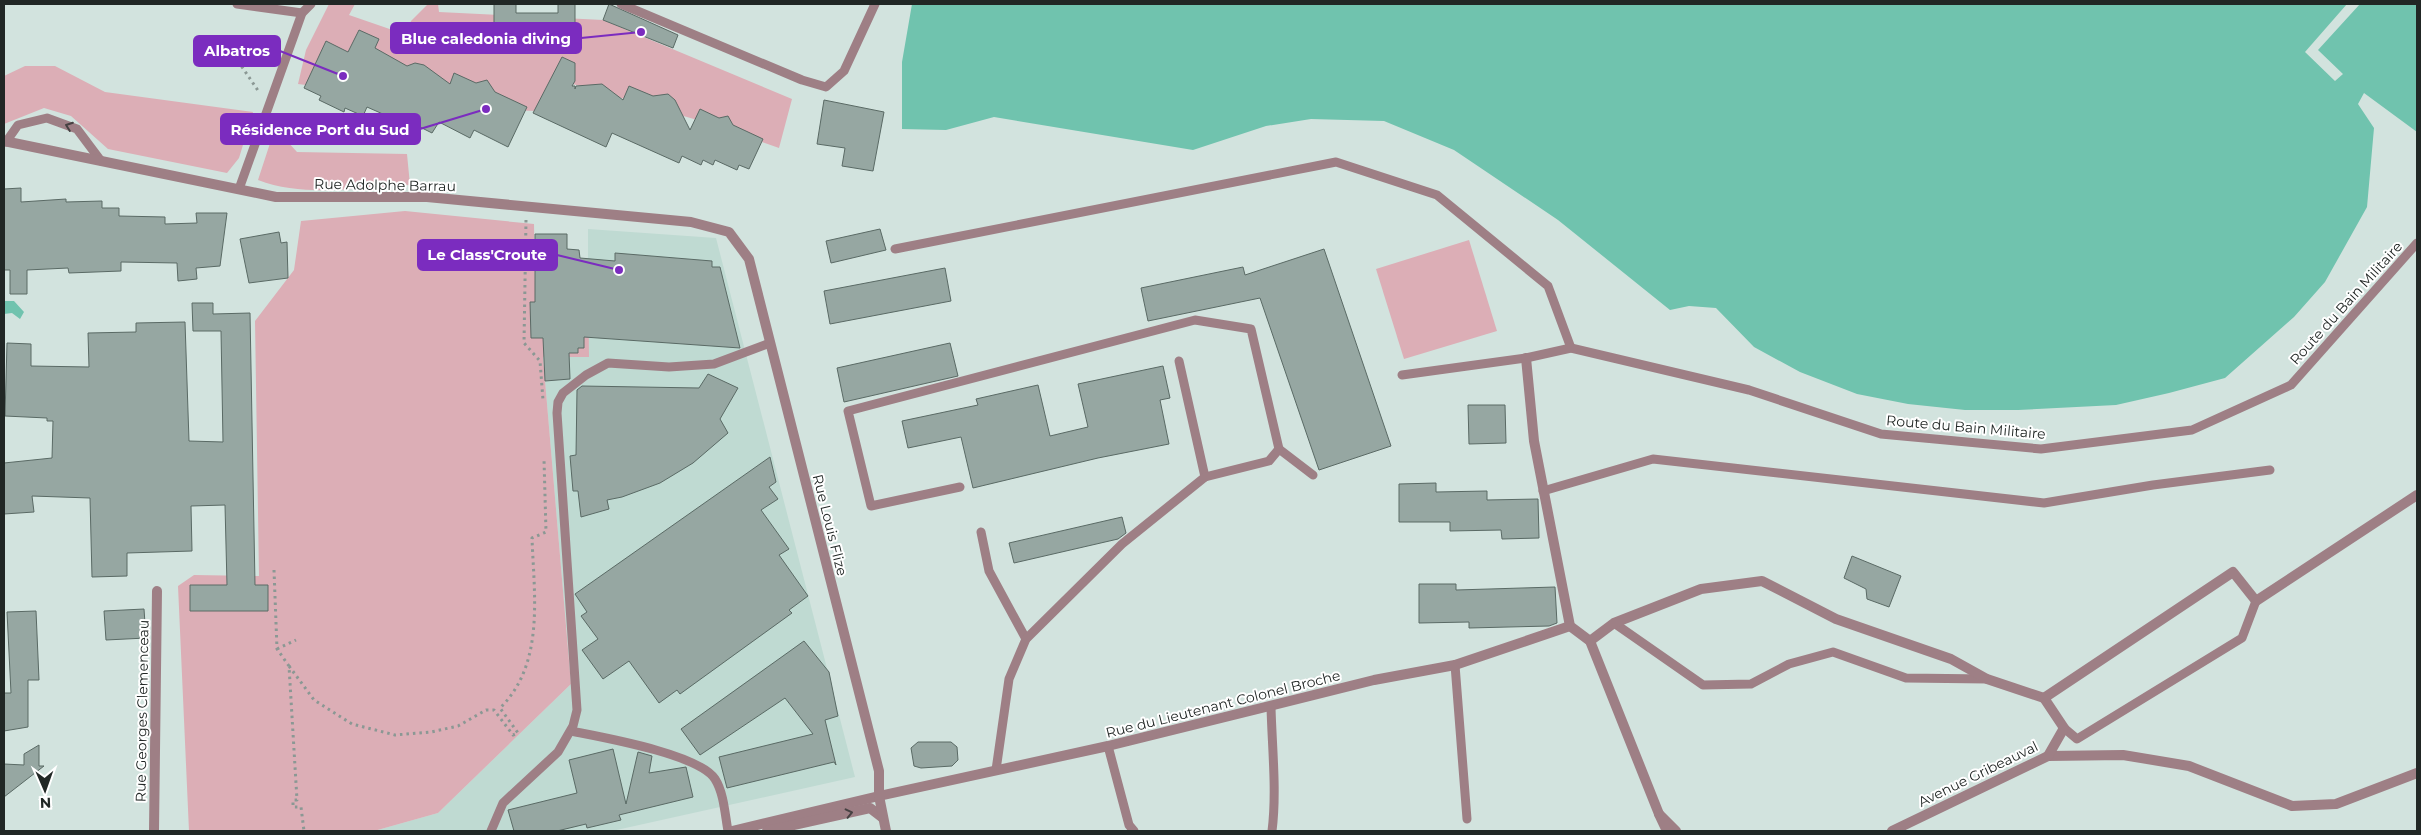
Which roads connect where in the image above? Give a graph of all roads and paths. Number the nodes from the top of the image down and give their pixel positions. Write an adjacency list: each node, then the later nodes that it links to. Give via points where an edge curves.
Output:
1 (237, 4): 5 (lane)
2 (311, 4): 5 (lane)
3 (621, 4): 4 (lane, via 826,87 844,70)
4 (875, 4)
5 (302, 13): 10 (lane)
6 (238, 62): 7 (path)
7 (262, 98)
8 (5, 142): 9 (street, Rue Adolphe Barrau); 9 (lane, Rue Adolphe Barrau, one-way to 8, via 77,129 48,118 18,125)
9 (101, 161): 10 (street, Rue Adolphe Barrau)
10 (239, 189): 11 (street, Rue Adolphe Barrau, via 276,197 427,197)
11 (526, 207): 12 (street, Rue Adolphe Barrau, via 691,222); 20 (path, via 524,343 540,361)
12 (729, 232): 15 (street, Rue Louis Flize, via 749,259)
13 (2417, 243): 16 (lane, Route du Bain Militaire, via 2291,385 2192,430 2041,448 1881,434 1749,390)
14 (895, 249): 16 (lane, via 1336,162 1436,195 1548,286)
15 (770, 343): 45 (lane, via 714,364 669,367 608,363 570,387 558,402 578,710); 50 (street, Rue Louis Flize, via 879,771)
16 (1571, 348): 17 (lane, Route du Bain Militaire)
17 (1526, 358): 19 (lane, Route du Bain Militaire); 27 (street, via 1534,441)
18 (1179, 361): 25 (lane)
19 (1402, 376)
20 (543, 403)
21 (1279, 449): 24 (lane); 25 (lane, via 1269,460); 26 (lane, via 1252,328 1195,320 848,411 871,506)
22 (544, 453): 40 (path, via 546,532 532,538 535,618 531,643 524,673 510,698 500,708 518,733 513,735 494,710 486,710 458,726 431,732 394,735 352,724 314,700)
23 (2270, 470): 27 (lane, via 2044,503 1654,458)
24 (1313, 475)
25 (1205, 477): 36 (lane, via 1122,544)
26 (960, 487)
27 (1543, 491): 34 (street)
28 (2417, 494): 32 (street)
29 (981, 532): 36 (lane, via 988,572)
30 (274, 570): 38 (path)
31 (158, 591): 54 (street, Rue Georges Clemenceau)
32 (2256, 601): 42 (street, via 2233,572); 44 (lane, via 2242,638 2077,739)
33 (1614, 623): 37 (street); 41 (street, via 1701,589 1762,581 1836,619 1951,659); 41 (lane, via 1703,685 1751,684 1788,664 1833,652 1906,678)
34 (1570, 626): 37 (street); 39 (street, Rue du Lieutenant Colonel Broche)
35 (296, 640): 38 (path)
36 (1026, 640): 48 (lane, via 1010,680)
37 (1590, 641): 51 (street)
38 (277, 649): 40 (path)
39 (1455, 665): 43 (street, Rue du Lieutenant Colonel Broche, via 1374,680); 53 (lane)
40 (289, 666): 55 (path, via 297,800 293,800 293,807 301,807)
41 (1987, 679): 42 (street)
42 (2044, 698): 44 (street)
43 (1272, 707): 46 (street, Rue du Lieutenant Colonel Broche); 61 (lane, via 1275,805)
44 (2064, 728): 47 (street, Avenue Gribeauval)
45 (570, 731): 56 (lane, via 551,758 503,803); 57 (lane, via 657,751 705,770 715,778)
46 (1108, 746): 48 (street, Rue du Lieutenant Colonel Broche); 60 (lane, via 1129,825)
47 (2048, 756): 49 (street, via 2123,755 2189,766 2292,806 2336,804); 64 (street, Avenue Gribeauval)
48 (996, 770): 50 (street, Rue du Lieutenant Colonel Broche)
49 (2417, 773)
50 (880, 796): 52 (street, Rue Louis Flize); 57 (street, Rue du Lieutenant Colonel Broche)
51 (1659, 814): 62 (street); 63 (street)
52 (883, 818): 58 (street, one-way to 52, via 870,808); 59 (street, Rue Louis Flize)
53 (1467, 819)
54 (154, 831)
55 (304, 831)
56 (491, 831)
57 (730, 831)
58 (767, 831)
59 (886, 831)
60 (1134, 831)
61 (1272, 831)
62 (1667, 831)
63 (1676, 831)
64 (1892, 831)

